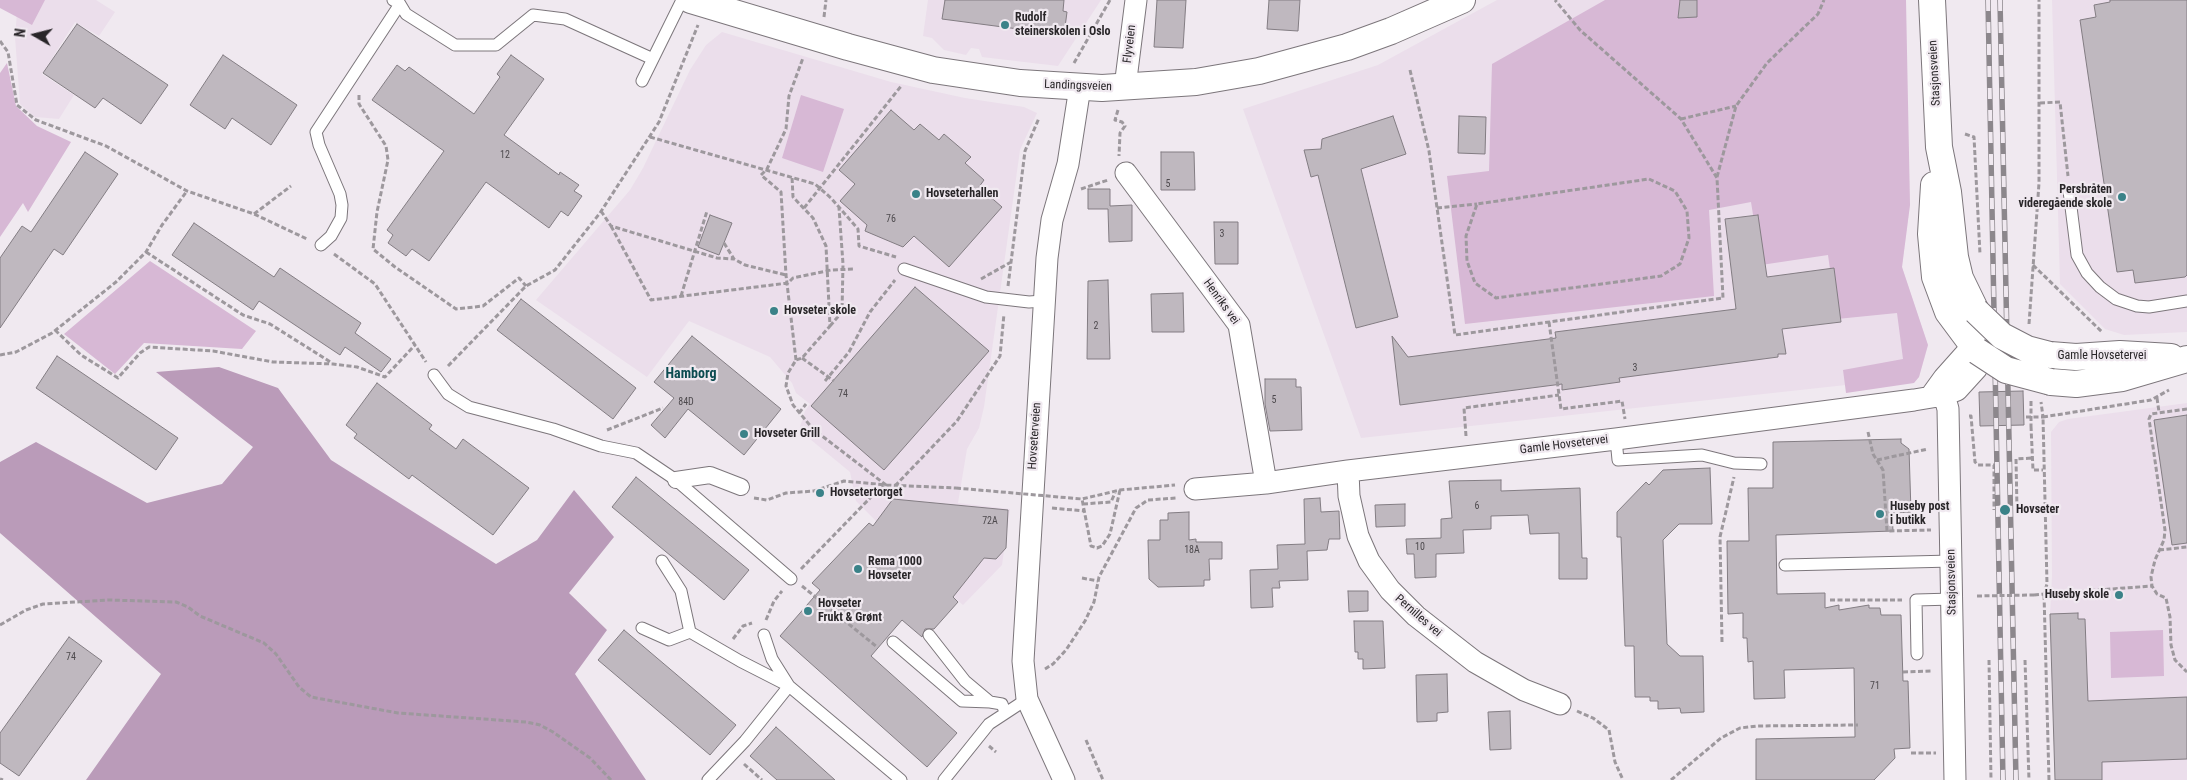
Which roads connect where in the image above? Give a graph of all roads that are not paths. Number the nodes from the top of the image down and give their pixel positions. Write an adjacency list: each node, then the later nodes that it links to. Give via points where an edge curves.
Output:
1 (682, 0): 7 (lane)
2 (1136, 0): 10 (street, Flyveien)
3 (1462, 0): 10 (street, Landingsveien, via 1346,47 1259,71 1196,82)
4 (1932, 0): 11 (street, Stasjonsveien)
5 (396, 2): 7 (lane, via 406,14 455,45 496,45 533,16 565,19); 14 (lane, via 316,132 342,205 341,218 331,236)
6 (696, 10): 8 (street, Landingsveien, via 917,66 988,79)
7 (653, 59): 9 (lane)
8 (1077, 75): 10 (street, Landingsveien); 16 (street, Hovseterveien, via 1068,164 1049,238)
9 (642, 81)
10 (1125, 88)
11 (1939, 147): 18 (street, Stasjonsveien, bridge, via 1955,257 1960,278 1976,311); 18 (street, Stasjonsveien, via 1932,224 1935,277 1948,312)
12 (1126, 173): 26 (street, Henriks vei, via 1239,325)
13 (2069, 190): 17 (lane, via 2077,255 2100,287 2116,299 2137,306)
14 (321, 244)
15 (904, 269): 16 (lane, via 986,297)
16 (1043, 302): 41 (street, Hovseterveien, via 1023,661)
17 (2187, 302)
18 (1979, 347): 19 (street, Gamle Hovsetervei, bridge, via 2027,349 2076,357 2120,354); 19 (street, Gamle Hovsetervei, bridge, via 2006,370 2041,389 2122,378); 21 (street)
19 (2187, 359)
20 (436, 377): 25 (lane, via 448,394 470,407 636,454)
21 (1938, 393): 22 (street, Gamle Hovsetervei, via 1914,400); 29 (street, Stasjonsveien, via 1948,409)
22 (1621, 432): 23 (lane, via 1618,460 1702,455 1734,463); 24 (street, Gamle Hovsetervei)
23 (1761, 464)
24 (1348, 470): 26 (street, Gamle Hovsetervei); 43 (street, Pernilles vei, via 1349,496 1358,536 1369,561 1390,590 1416,616 1475,662 1524,690)
25 (676, 480): 27 (street, via 710,475); 32 (lane)
26 (1266, 483): 28 (street, Gamle Hovsetervei)
27 (741, 487)
28 (1195, 489)
29 (1952, 561): 31 (lane); 33 (street, Stasjonsveien)
30 (662, 562): 35 (lane, via 681,591)
31 (1785, 565)
32 (791, 579)
33 (1953, 600): 39 (lane, via 1916,600); 49 (street, Stasjonsveien)
34 (642, 628): 35 (lane, via 669,640)
35 (690, 632): 40 (lane)
36 (764, 635): 40 (lane, via 772,659)
37 (929, 635): 42 (lane, via 965,681)
38 (893, 642): 42 (lane, via 962,702)
39 (1917, 654)
40 (789, 686): 45 (lane); 46 (lane)
41 (1025, 692): 44 (lane); 48 (street, Hovseterveien)
42 (990, 702): 44 (lane, via 1002,704)
43 (1560, 704)
44 (1005, 712): 47 (lane, via 977,737)
45 (708, 780)
46 (901, 780)
47 (944, 780)
48 (1064, 780)
49 (1955, 780)

